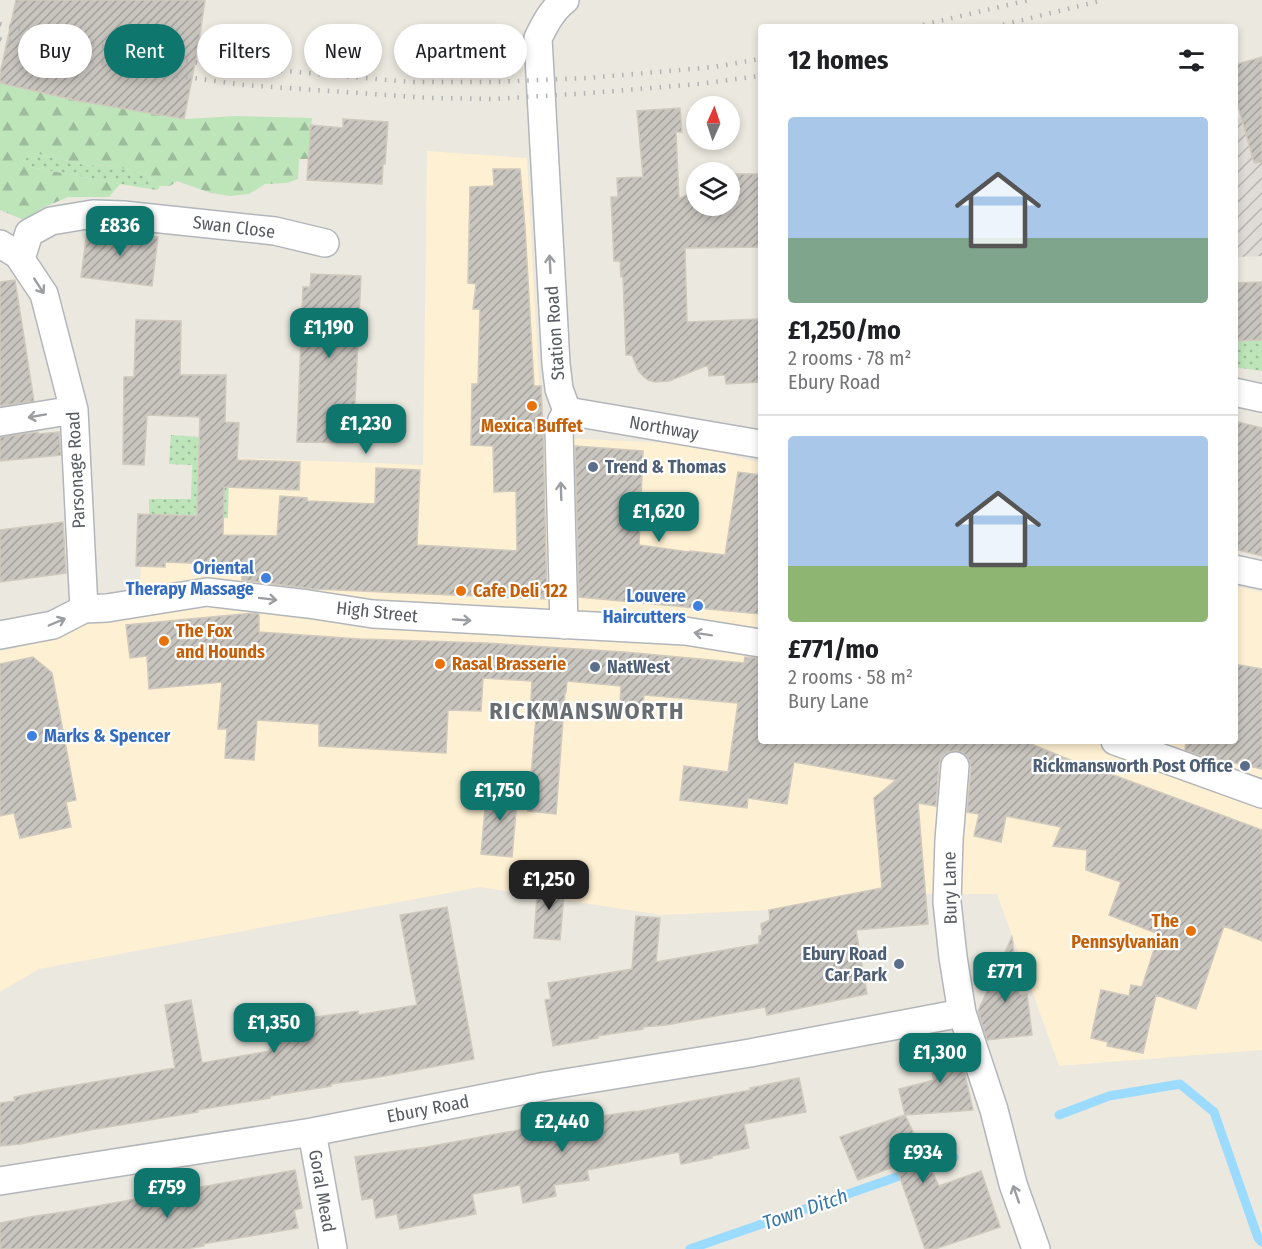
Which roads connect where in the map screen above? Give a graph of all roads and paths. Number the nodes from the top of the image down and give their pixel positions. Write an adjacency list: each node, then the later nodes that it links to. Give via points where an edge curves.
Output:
1 (565, 0): 7 (street, Station Road, one-way to 1, via 556,364 538,38 548,18)
2 (325, 243): 3 (street, Swan Close, via 275,231 93,214 51,221 29,233)
3 (10, 251): 6 (street, Parsonage Road, one-way to 6, via 44,294)
4 (1238, 393): 5 (street)
5 (1262, 398)
6 (74, 410): 8 (street, one-way to 8); 12 (street, Parsonage Road)
7 (567, 411): 9 (street, Northway); 13 (street, one-way to 7, via 559,430)
8 (0, 423)
9 (758, 444)
10 (1238, 569): 11 (street)
11 (1262, 575)
12 (84, 609): 13 (street, High Street, one-way to 13, via 207,592 373,614); 14 (street, High Street, one-way to 12, via 52,625)
13 (564, 625): 15 (street, High Street, one-way to 13, via 685,631)
14 (0, 635)
15 (758, 642)
16 (1123, 744): 18 (street)
17 (955, 766): 19 (street, Bury Lane, via 947,902)
18 (1262, 794)
19 (962, 1013): 20 (street, Ebury Road, via 546,1086); 23 (street, Bury Lane, one-way to 19)
20 (312, 1132): 21 (street, Ebury Road); 22 (street, Goral Mead)
21 (0, 1181)
22 (333, 1249)
23 (1036, 1249)

